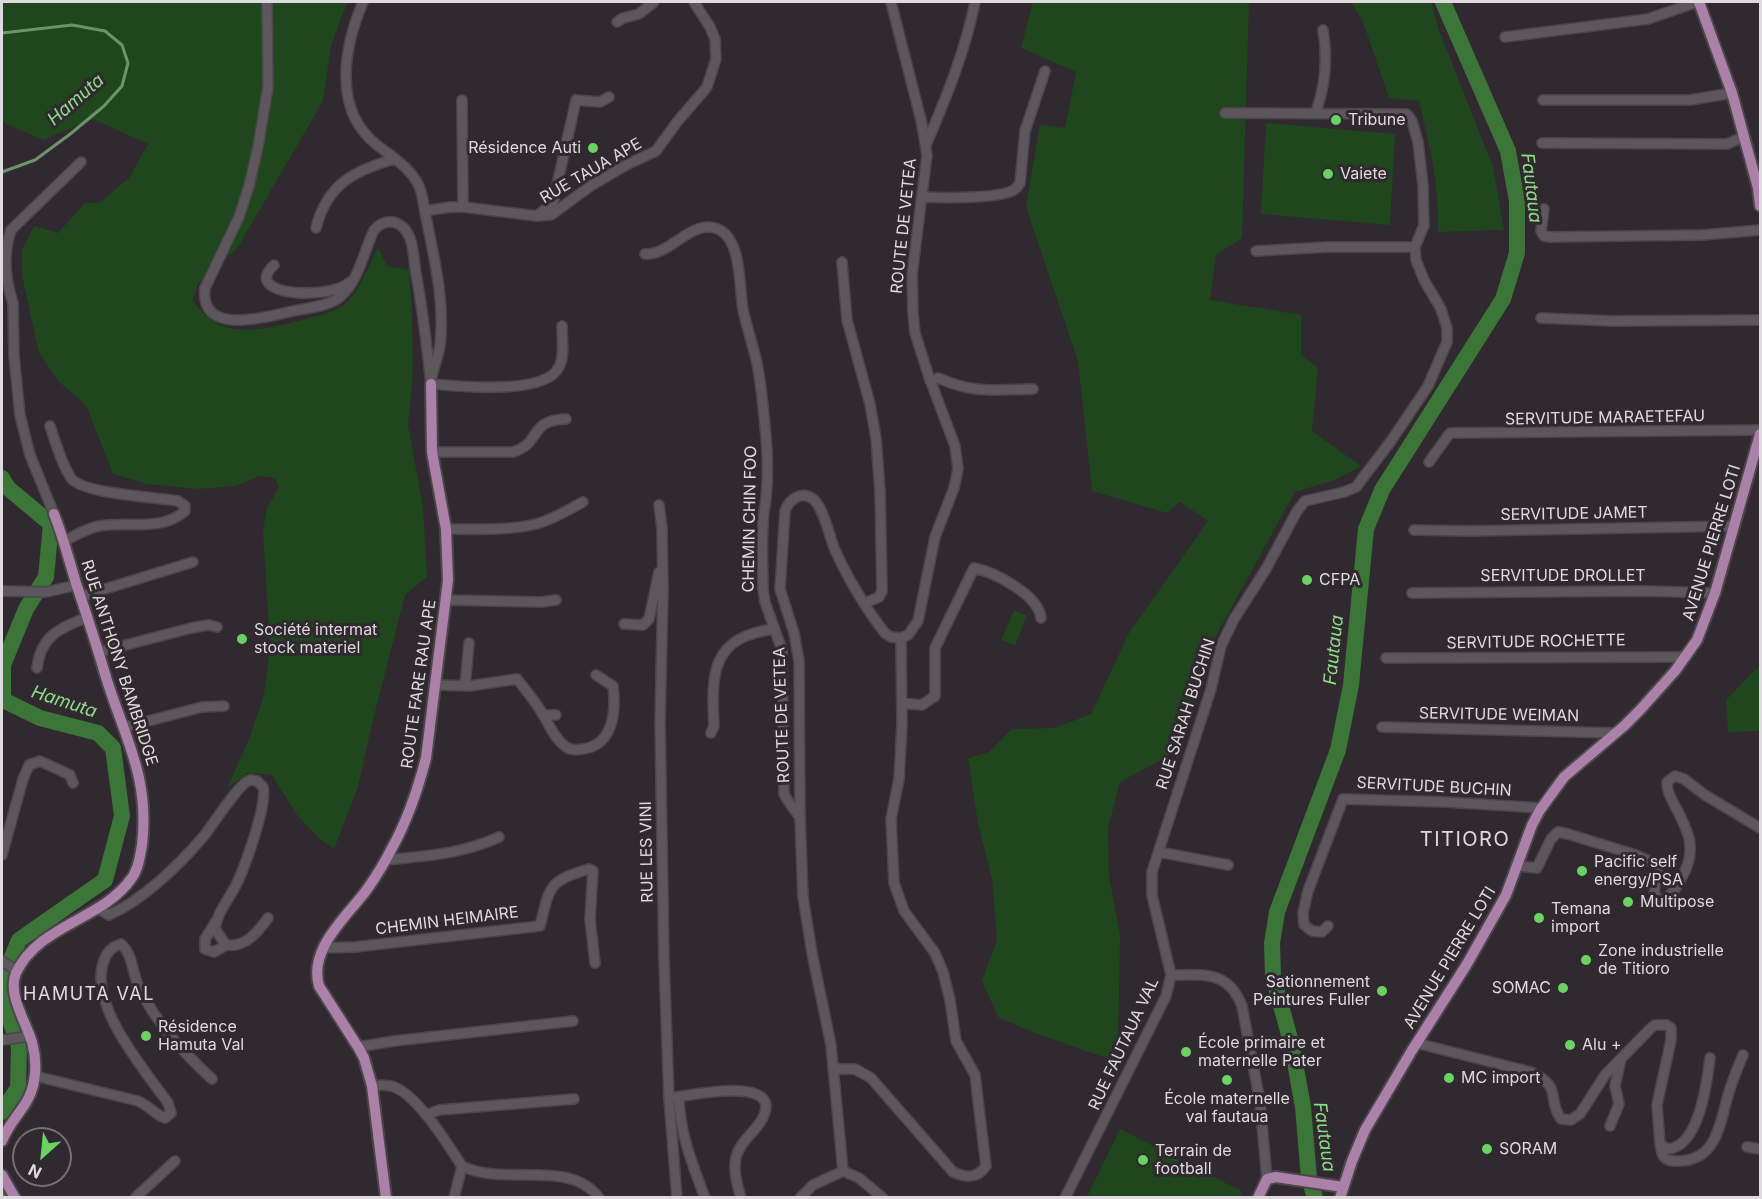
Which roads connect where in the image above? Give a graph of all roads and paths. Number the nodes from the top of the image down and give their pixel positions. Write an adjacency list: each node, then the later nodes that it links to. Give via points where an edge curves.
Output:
1 (267, 2): 36 (street, via 268,87 258,147 239,216 205,288 204,299 219,316 249,321 331,302 344,293)
2 (363, 2): 21 (street, via 350,44 348,101 370,138)
3 (654, 2): 8 (street, via 639,14)
4 (694, 2): 28 (street, RUE TAUA APE, via 715,39 716,59 707,87 656,151 592,185 551,215)
5 (891, 2): 20 (street)
6 (975, 2): 20 (street, via 962,54)
7 (1698, 2): 10 (street, via 1648,19); 12 (main road)
8 (617, 22)
9 (1323, 30): 16 (street, via 1325,73 1322,96)
10 (1505, 37)
11 (1045, 72): 23 (street, via 1025,131 1017,187 990,195)
12 (1732, 93): 15 (street, via 1690,99); 18 (main road)
13 (609, 97): 28 (street, via 600,102 576,100 553,203)
14 (462, 100): 24 (street)
15 (1543, 100)
16 (1313, 112): 17 (street); 31 (street, via 1407,114 1418,142 1423,185 1424,225)
17 (1225, 113)
18 (1743, 137): 19 (street, via 1727,144); 25 (main road)
19 (1542, 143)
20 (926, 145): 23 (street, ROUTE DE VETEA)
21 (395, 159): 27 (street, via 419,185); 29 (street, via 345,179 324,207)
22 (81, 162): 50 (street, RUE ANTHONY BAMBRIDGE, via 11,230 6,244 19,406 30,455)
23 (922, 197): 40 (street, ROUTE DE VETEA, via 911,291 915,333)
24 (463, 207): 27 (street, RUE TAUA APE); 28 (street, RUE TAUA APE)
25 (1761, 207)
26 (1544, 209): 30 (street, via 1544,236 1702,235)
27 (425, 211): 41 (street, via 440,302 440,344)
28 (536, 216)
29 (316, 228)
30 (1761, 230)
31 (1415, 247): 32 (street); 92 (street, RUE SARAH BUCHIN, via 1420,271 1441,309 1447,342 1417,403 1356,487 1305,501 1234,619 1221,646)
32 (1256, 251)
33 (645, 254): 69 (street, CHEMIN CHIN FOO, via 665,249 700,229 718,229 733,243 764,414 768,492 764,511 763,589)
34 (842, 262): 64 (street, via 847,320 876,438 880,491 882,591 879,597)
35 (274, 265): 36 (street, via 268,273 270,285 288,293 337,290)
36 (354, 278): 41 (street, via 381,223 390,221 404,228 410,239 422,306)
37 (1541, 318): 38 (street)
38 (1761, 320)
39 (562, 326): 41 (street, via 562,360 550,376 511,388)
40 (930, 381): 42 (street, via 938,378 980,391); 70 (street, ROUTE DE VETEA, via 955,446 957,477 935,537 918,621)
41 (431, 384): 46 (main road, ROUTE FARE RAU APE)
42 (1033, 389)
43 (566, 418): 46 (street, via 544,422 528,443 513,452)
44 (50, 426): 54 (street, via 71,479 79,486 178,501 185,506 177,519 160,524 97,526)
45 (1761, 432): 47 (street, SERVITUDE MARAETEFAU, via 1450,434); 51 (main road, AVENUE PIERRE LOTI)
46 (432, 452): 52 (main road, ROUTE FARE RAU APE)
47 (1429, 462)
48 (583, 502): 52 (street, via 536,524)
49 (659, 505): 56 (street, RUE LES VINI)
50 (54, 514): 54 (main road, RUE ANTHONY BAMBRIDGE)
51 (1735, 526): 53 (street, SERVITUDE JAMET); 60 (main road, AVENUE PIERRE LOTI)
52 (446, 529): 62 (main road, ROUTE FARE RAU APE)
53 (1414, 530)
54 (64, 541): 57 (main road, RUE ANTHONY BAMBRIDGE)
55 (193, 562): 61 (street)
56 (662, 562): 67 (street, via 649,619 643,625); 119 (street, RUE LES VINI, via 660,721)
57 (77, 585): 58 (street, via 46,592); 61 (main road, RUE ANTHONY BAMBRIDGE)
58 (2, 591)
59 (1412, 593): 60 (street, SERVITUDE DROLLET)
60 (1715, 593): 73 (main road, AVENUE PIERRE LOTI, via 1697,640)
61 (82, 596): 65 (main road, RUE ANTHONY BAMBRIDGE)
62 (446, 600): 63 (street); 77 (main road, ROUTE FARE RAU APE)
63 (556, 600)
64 (865, 603): 70 (street, ROUTE DE VETEA, via 885,633); 89 (street, ROUTE DE VETEA, via 834,549 816,502 806,496 795,497 785,512 780,589 799,661)
65 (88, 617): 72 (main road, RUE ANTHONY BAMBRIDGE); 75 (street, via 54,633 43,644)
66 (1041, 618): 79 (street, via 1030,598 987,571 974,568 935,648 936,696 922,705)
67 (624, 624)
68 (217, 627): 72 (street, via 191,628)
69 (774, 629): 85 (street, via 732,642 725,650 714,678); 89 (street, CHEMIN CHIN FOO, via 782,650 784,793)
70 (901, 638): 79 (street)
71 (469, 643): 78 (street)
72 (99, 652): 83 (main road, RUE ANTHONY BAMBRIDGE)
73 (1686, 657): 74 (street, SERVITUDE ROCHETTE); 86 (main road, AVENUE PIERRE LOTI)
74 (1386, 658)
75 (37, 668)
76 (596, 675): 81 (street, via 613,686 614,718 609,732 599,742 588,749 568,749 552,733)
77 (436, 685): 78 (street); 94 (main road, ROUTE FARE RAU APE, via 421,777)
78 (465, 686): 81 (street, via 517,679)
79 (902, 703): 115 (street, via 899,779 891,819 894,883 904,911 935,953 950,1000 955,1036 975,1075 986,1166 982,1172 969,1177 953,1172 871,1078 855,1069)
80 (224, 706): 83 (street, via 202,707)
81 (544, 715): 82 (street)
82 (556, 715)
83 (125, 727): 97 (main road, RUE ANTHONY BAMBRIDGE, via 144,807 140,859 125,887)
84 (1382, 728): 86 (street, SERVITUDE WEIMAN)
85 (711, 733)
86 (1616, 734): 88 (main road, AVENUE PIERRE LOTI, via 1564,777)
87 (73, 783): 93 (street, via 70,775 40,761 29,765)
88 (1542, 807): 96 (main road, AVENUE PIERRE LOTI); 100 (street, SERVITUDE BUCHIN, via 1343,799 1303,913 1304,925 1312,931 1322,932)
89 (800, 818): 115 (street, ROUTE DE VETEA, via 807,923)
90 (1761, 828): 96 (street, via 1675,776 1667,782 1667,789 1691,843 1688,867 1670,897 1661,901 1654,894 1658,865 1568,834 1558,832 1551,839 1537,868)
91 (499, 837): 94 (street, via 452,853)
92 (1159, 852): 95 (street); 106 (street, RUE SARAH BUCHIN, via 1152,872 1152,895)
93 (2, 855)
94 (386, 860): 102 (main road, ROUTE FARE RAU APE)
95 (1228, 865)
96 (1518, 866): 110 (main road, AVENUE PIERRE LOTI, via 1484,934)
97 (97, 908): 99 (street, via 109,915 140,895 185,857 240,785 257,781 265,796 252,844); 105 (main road, RUE ANTHONY BAMBRIDGE, via 58,930)
98 (268, 918): 101 (street, via 260,930 240,945)
99 (216, 921): 101 (street, via 217,934); 101 (street, via 205,939 205,949 214,952)
100 (1329, 926)
101 (226, 945)
102 (323, 948): 104 (street, CHEMIN HEIMAIRE, via 540,926 553,885 563,877 589,869 593,871 590,919); 111 (main road, ROUTE FARE RAU APE, via 317,967 319,986)
103 (2, 961): 105 (street)
104 (595, 963)
105 (15, 970): 108 (main road, via 14,992)
106 (1171, 975): 131 (street, RUE FAUTAUA VAL, via 1222,980 1238,995 1258,1091); 143 (street, RUE FAUTAUA VAL, via 1162,1003)
107 (573, 1021): 111 (street)
108 (27, 1037): 109 (street); 116 (main road, via 36,1059)
109 (6, 1039)
110 (1416, 1043): 114 (street, via 1541,1077 1552,1090 1558,1115 1566,1120 1580,1114 1596,1085); 132 (main road, AVENUE PIERRE LOTI, via 1365,1130)
111 (358, 1047): 118 (main road, ROUTE FARE RAU APE)
112 (1743, 1055): 124 (street, via 1716,1138 1708,1149 1696,1158 1673,1161 1662,1156)
113 (1710, 1058): 124 (street, via 1703,1100 1689,1136 1678,1148 1667,1149)
114 (1620, 1059): 122 (street, via 1615,1086 1619,1104); 124 (street, via 1655,1025 1671,1029 1657,1105)
115 (834, 1069): 129 (street, ROUTE DE VETEA)
116 (35, 1076): 117 (street, via 138,1101 161,1117 171,1113 117,1028 102,991 104,960 113,946 121,944 127,948 137,985 158,1020); 123 (main road, via 31,1097)
117 (212, 1079)
118 (372, 1086): 121 (street, via 400,1090); 135 (main road, ROUTE FARE RAU APE)
119 (674, 1098): 138 (street, RUE LES VINI); 139 (street); 140 (street, via 737,1091 759,1093 764,1098 763,1118 739,1148 736,1158 736,1182)
120 (574, 1099): 121 (street, via 439,1110)
121 (426, 1115): 128 (street)
122 (1610, 1126)
123 (2, 1141)
124 (1660, 1144)
125 (1747, 1147): 126 (street)
126 (1761, 1149)
127 (175, 1161): 134 (street)
128 (462, 1166): 136 (street); 137 (street, via 483,1174 571,1179 584,1183)
129 (843, 1171): 141 (street, via 813,1185); 142 (street)
130 (2, 1175): 133 (main road)
131 (1267, 1179): 132 (main road, via 1328,1185); 144 (main road)
132 (1342, 1192)
133 (15, 1197)
134 (135, 1197)
135 (386, 1197)
136 (454, 1197)
137 (599, 1197)
138 (677, 1197)
139 (705, 1197)
140 (741, 1197)
141 (800, 1197)
142 (883, 1197)
143 (1065, 1197)
144 (1258, 1197)

